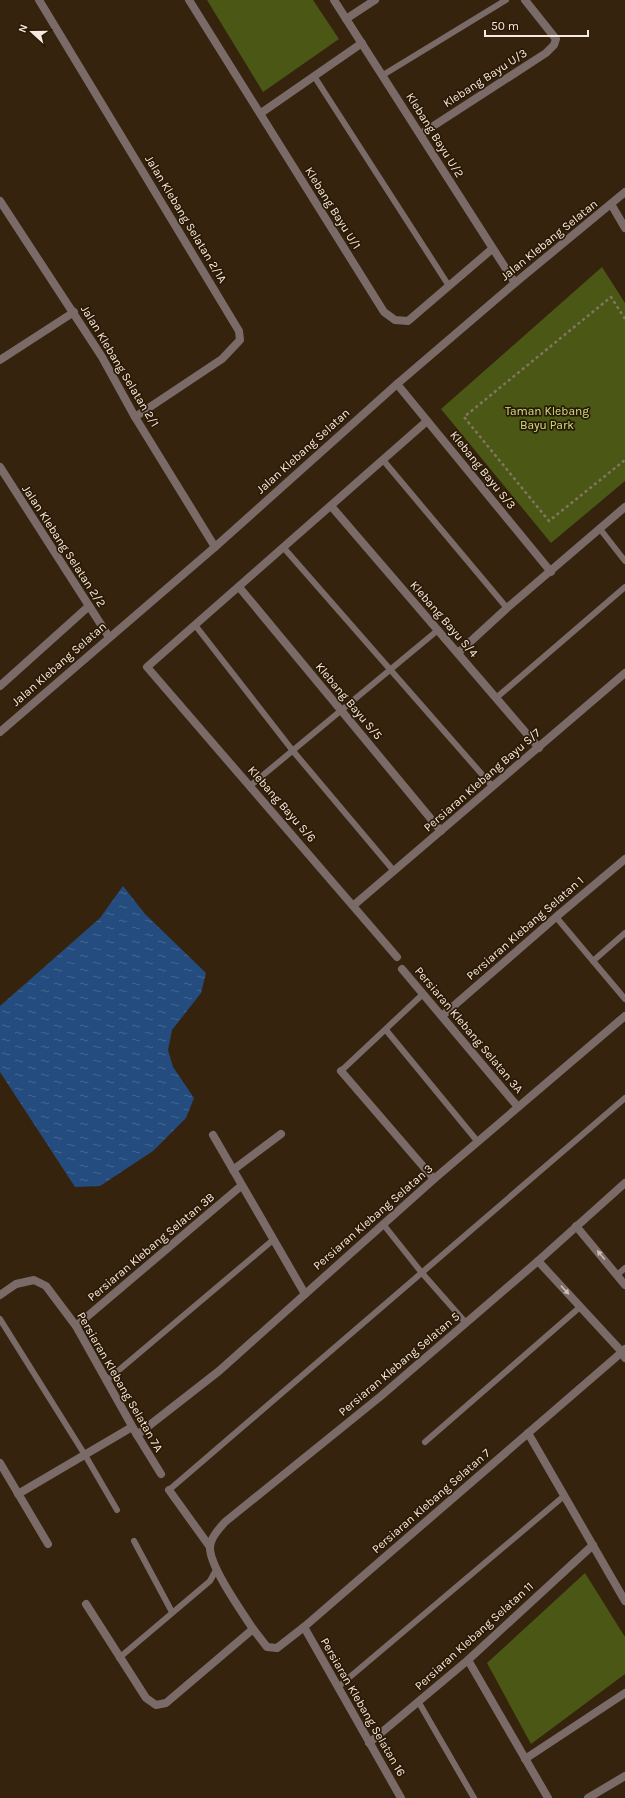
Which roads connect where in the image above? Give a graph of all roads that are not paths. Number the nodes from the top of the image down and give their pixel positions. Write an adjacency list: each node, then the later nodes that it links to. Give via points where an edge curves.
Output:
1 (39, 0): 23 (street, Jalan Klebang Selatan 2/1A, via 239,331 240,340 222,359)
2 (189, 0): 11 (street, Klebang Bayu U/1)
3 (334, 0): 7 (street, Klebang Bayu U/2)
4 (375, 0): 7 (street)
5 (506, 0): 9 (lane)
6 (525, 0): 12 (street, Klebang Bayu U/3, via 556,39 554,45 546,53)
7 (346, 19): 8 (street, Klebang Bayu U/2)
8 (362, 43): 9 (street, Klebang Bayu U/2); 10 (street)
9 (383, 75): 12 (street, Klebang Bayu U/2)
10 (314, 76): 11 (street); 19 (lane)
11 (261, 113): 19 (street, Klebang Bayu U/1, via 384,312 395,320 408,321)
12 (421, 134): 17 (street, Klebang Bayu U/2)
13 (625, 192): 15 (street, Jalan Klebang Selatan)
14 (0, 201): 20 (street, Jalan Klebang Selatan 2/1)
15 (611, 204): 16 (street); 18 (street, Jalan Klebang Selatan)
16 (625, 228)
17 (492, 249): 18 (street, Klebang Bayu U/2); 19 (street, Klebang Bayu U/1)
18 (515, 283): 22 (street, Jalan Klebang Selatan)
19 (448, 286)
20 (74, 312): 21 (street); 23 (street, Jalan Klebang Selatan 2/1)
21 (0, 360)
22 (397, 384): 24 (street, Klebang Bayu S/3); 30 (street, Jalan Klebang Selatan)
23 (135, 417): 30 (street, Jalan Klebang Selatan 2/1)
24 (427, 421): 25 (street); 33 (street, Klebang Bayu S/3)
25 (383, 460): 27 (street); 37 (lane)
26 (0, 467): 36 (street, Jalan Klebang Selatan 2/2)
27 (331, 506): 31 (street); 39 (street, Klebang Bayu S/4)
28 (625, 507): 29 (street)
29 (600, 529): 32 (lane); 33 (street)
30 (215, 547): 40 (street, Jalan Klebang Selatan)
31 (284, 548): 34 (street); 42 (lane)
32 (625, 561)
33 (550, 572): 37 (street)
34 (239, 587): 38 (street); 46 (street, Klebang Bayu S/5)
35 (625, 587): 45 (lane)
36 (89, 606): 40 (street, Jalan Klebang Selatan 2/2); 44 (street)
37 (507, 608): 41 (street)
38 (195, 625): 49 (lane); 50 (street, Klebang Bayu S/6, via 147,667)
39 (438, 630): 41 (street, Klebang Bayu S/4); 42 (lane)
40 (109, 637): 47 (street, Jalan Klebang Selatan)
41 (458, 653): 45 (street, Klebang Bayu S/4)
42 (390, 669): 46 (lane); 51 (lane)
43 (625, 673): 48 (street, Persiaran Klebang Bayu S/7)
44 (0, 686)
45 (496, 698): 48 (street, Klebang Bayu S/4)
46 (341, 710): 49 (lane); 52 (street, Klebang Bayu S/5)
47 (0, 732)
48 (539, 748): 51 (street, Persiaran Klebang Bayu S/7)
49 (293, 750): 50 (lane); 54 (lane)
50 (250, 786): 55 (street, Klebang Bayu S/6)
51 (492, 787): 52 (street, Persiaran Klebang Bayu S/7)
52 (441, 831): 54 (street, Persiaran Klebang Bayu S/7)
53 (625, 859): 56 (street, Persiaran Klebang Selatan 1)
54 (394, 871): 55 (street, Persiaran Klebang Bayu S/7)
55 (354, 906): 58 (street, Klebang Bayu S/6)
56 (556, 917): 59 (lane); 63 (street, Persiaran Klebang Selatan 1)
57 (625, 933): 59 (lane)
58 (397, 957)
59 (593, 961): 62 (lane)
60 (402, 968): 61 (street, Persiaran Klebang Selatan 3A)
61 (423, 994): 63 (street, Persiaran Klebang Selatan 3A); 65 (lane)
62 (625, 999)
63 (442, 1016): 68 (street, Persiaran Klebang Selatan 3A)
64 (625, 1016): 68 (street, Persiaran Klebang Selatan 3)
65 (386, 1030): 66 (lane); 71 (lane)
66 (341, 1071): 73 (street)
67 (625, 1098): 81 (lane)
68 (518, 1107): 71 (street, Persiaran Klebang Selatan 3)
69 (281, 1134): 72 (street)
70 (213, 1135): 72 (street)
71 (478, 1142): 73 (street, Persiaran Klebang Selatan 3)
72 (232, 1170): 75 (street)
73 (434, 1179): 76 (street, Persiaran Klebang Selatan 3)
74 (625, 1183): 77 (street, Persiaran Klebang Selatan 5)
75 (241, 1186): 78 (street); 89 (street, Persiaran Klebang Selatan 3B)
76 (382, 1224): 81 (lane); 84 (street, Persiaran Klebang Selatan 3)
77 (576, 1226): 79 (street, Persiaran Klebang Selatan 5); 82 (street, one-way to 77)
78 (273, 1240): 84 (street); 91 (lane)
79 (538, 1261): 86 (street, one-way to 86); 88 (street, Persiaran Klebang Selatan 5)
80 (625, 1268): 82 (lane)
81 (422, 1273): 88 (lane); 99 (lane)
82 (617, 1275): 83 (street)
83 (625, 1285)
84 (305, 1294): 94 (street, Persiaran Klebang Selatan 3, via 219,1371)
85 (0, 1295): 89 (street, Persiaran Klebang Selatan 7A, via 16,1284 34,1280 46,1286)
86 (580, 1307): 90 (street); 95 (lane)
87 (0, 1319): 96 (lane)
88 (466, 1323): 106 (street, Persiaran Klebang Selatan 5, via 381,1396 225,1522 215,1533)
89 (76, 1326): 91 (street, Persiaran Klebang Selatan 7A)
90 (624, 1353): 93 (street, Persiaran Klebang Selatan 7)
91 (106, 1381): 92 (street, Persiaran Klebang Selatan 7A)
92 (132, 1427): 94 (street, Persiaran Klebang Selatan 7A); 96 (street)
93 (528, 1433): 101 (street); 111 (street, Persiaran Klebang Selatan 7)
94 (137, 1435): 98 (street, Persiaran Klebang Selatan 7A)
95 (425, 1442)
96 (85, 1455): 100 (street); 102 (lane)
97 (0, 1464): 100 (street)
98 (160, 1474)
99 (168, 1490): 106 (street)
100 (18, 1494): 104 (street)
101 (564, 1496): 105 (street); 115 (lane)
102 (117, 1510)
103 (134, 1541): 110 (lane)
104 (48, 1544)
105 (593, 1545): 108 (street); 114 (street, Persiaran Klebang Selatan 11)
106 (210, 1547): 107 (street)
107 (216, 1570): 110 (lane, via 210,1581); 112 (street, Persiaran Klebang Selatan 7)
108 (625, 1601)
109 (86, 1604): 113 (street)
110 (172, 1612): 113 (lane)
111 (304, 1627): 112 (street, Persiaran Klebang Selatan 7, via 277,1648 267,1647); 115 (street, Persiaran Klebang Selatan 16)
112 (253, 1629): 113 (street, via 166,1703 156,1705 146,1698)
113 (119, 1658)
114 (468, 1660): 117 (street, Persiaran Klebang Selatan 11); 119 (street)
115 (338, 1687): 118 (street, Persiaran Klebang Selatan 16)
116 (625, 1693): 119 (street)
117 (418, 1702): 118 (street, Persiaran Klebang Selatan 11); 122 (lane)
118 (369, 1743): 121 (street, Persiaran Klebang Selatan 16)
119 (525, 1759): 123 (street)
120 (625, 1776): 124 (street)
121 (401, 1798)
122 (474, 1798)
123 (548, 1798)
124 (588, 1798)

